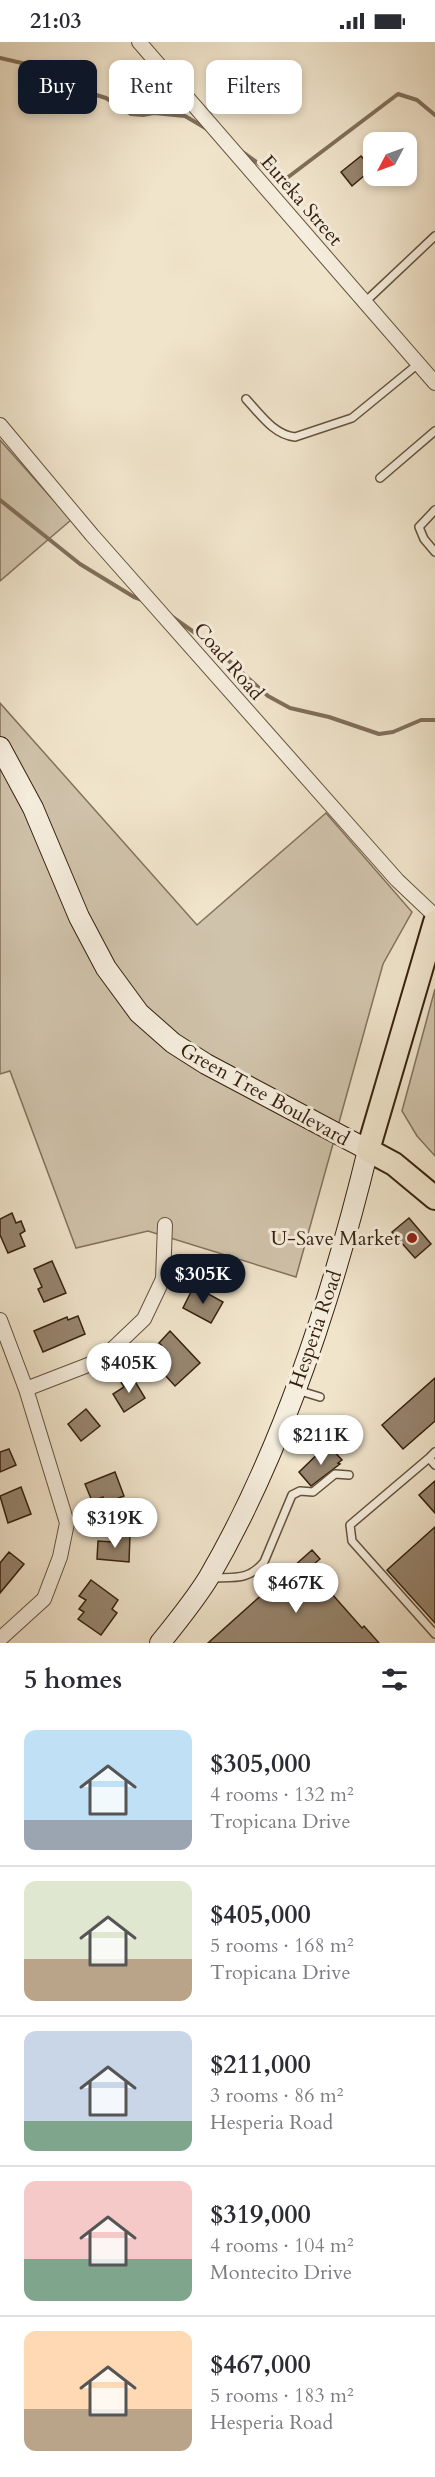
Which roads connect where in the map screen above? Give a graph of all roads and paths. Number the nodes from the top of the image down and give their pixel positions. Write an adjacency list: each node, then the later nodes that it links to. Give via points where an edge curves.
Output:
1 (139, 42): 3 (street, Eureka Street)
2 (435, 236): 3 (lane)
3 (365, 302): 4 (street, Eureka Street)
4 (418, 364): 5 (street, Eureka Street); 6 (lane, via 352,418 295,437 276,430)
5 (435, 383)
6 (246, 399)
7 (0, 425): 13 (street, Coad Road, via 396,880)
8 (435, 430): 9 (lane)
9 (380, 477)
10 (435, 510): 11 (lane, via 419,527)
11 (435, 552)
12 (0, 747): 15 (main road, Green Tree Boulevard, via 33,808 79,917 106,968 139,1013 172,1043 206,1064)
13 (435, 916)
14 (435, 922): 15 (main road, Hesperia Road)
15 (368, 1150): 16 (main road, Green Tree Boulevard, via 394,1164); 20 (main road, Hesperia Road, via 348,1230)
16 (435, 1198)
17 (165, 1225): 19 (street, via 163,1279 144,1319 101,1360)
18 (0, 1320): 19 (street)
19 (26, 1389): 28 (street, via 67,1523 60,1557 44,1599)
20 (295, 1389): 21 (lane); 26 (main road, Hesperia Road, via 271,1457)
21 (320, 1397)
22 (435, 1452): 23 (lane)
23 (429, 1458): 24 (lane); 27 (lane, via 350,1525 352,1541)
24 (435, 1465)
25 (350, 1475): 26 (lane, via 335,1474 313,1492 294,1493 264,1562 248,1577)
26 (208, 1578): 29 (main road, Hesperia Road)
27 (435, 1634)
28 (0, 1639)
29 (160, 1643)

